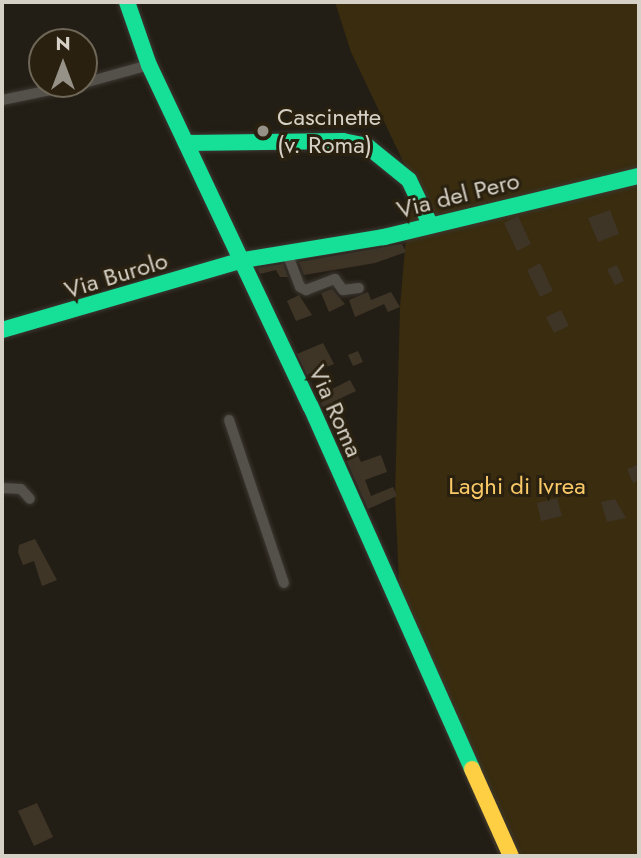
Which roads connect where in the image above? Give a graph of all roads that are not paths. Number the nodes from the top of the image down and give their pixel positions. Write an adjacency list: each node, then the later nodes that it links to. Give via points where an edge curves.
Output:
1 (127, 2): 2 (street, Via Roma)
2 (149, 65): 3 (street); 6 (street, Via Roma)
3 (98, 79)
4 (28, 94): 5 (street)
5 (2, 100)
6 (186, 143): 8 (street, via 343,141 367,146 409,180); 10 (street, Via Roma)
7 (639, 176): 8 (street, Via del Pero)
8 (430, 224): 9 (street, Via del Pero, via 355,243)
9 (287, 253): 10 (street, Via del Pero); 11 (street, via 300,287 306,290 335,279 343,290)
10 (243, 260): 12 (street, Via Burolo); 17 (street, Via Roma)
11 (359, 288)
12 (2, 330)
13 (229, 420): 16 (street)
14 (2, 488): 15 (street, via 21,489)
15 (30, 499)
16 (284, 583)
17 (511, 856)

